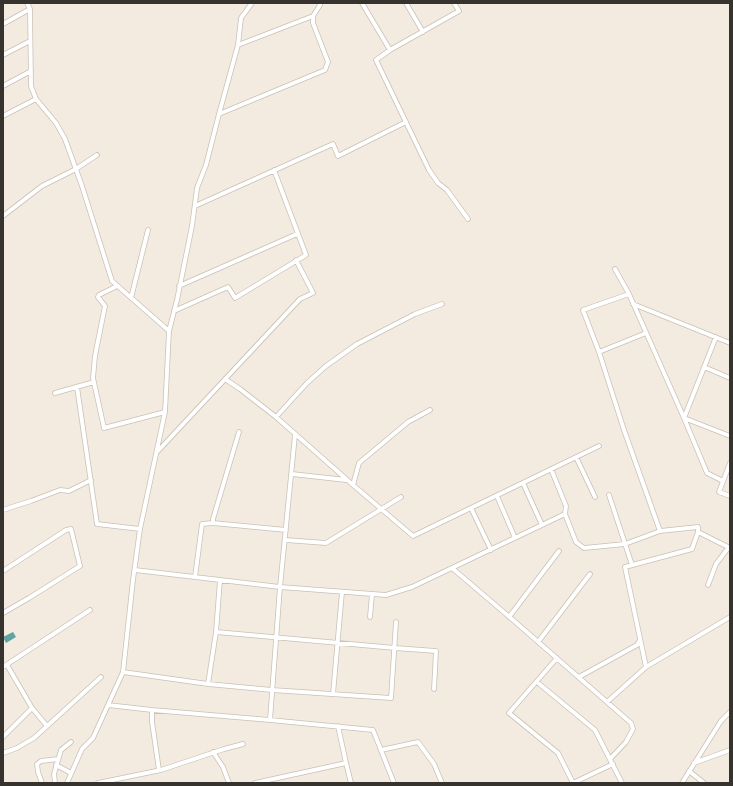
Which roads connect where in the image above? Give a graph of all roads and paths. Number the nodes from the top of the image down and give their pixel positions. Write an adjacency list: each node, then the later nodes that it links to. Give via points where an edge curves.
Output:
1 (27, 3): 7 (street)
2 (252, 3): 12 (street, via 241,18)
3 (319, 3): 8 (street)
4 (362, 3): 13 (street)
5 (406, 3): 10 (street)
6 (454, 3): 10 (street, via 459,11)
7 (30, 9): 9 (street); 11 (street)
8 (314, 16): 12 (street); 18 (street, via 313,23 328,62 326,70)
9 (3, 24)
10 (423, 32): 13 (street)
11 (30, 41): 14 (street); 15 (street)
12 (238, 45): 18 (street)
13 (390, 50): 20 (street, via 376,60)
14 (3, 55)
15 (31, 71): 16 (street); 17 (street)
16 (3, 86)
17 (36, 99): 19 (street); 22 (street, via 56,123)
18 (219, 114): 24 (street, via 206,165 197,188)
19 (3, 116)
20 (406, 122): 23 (street, via 338,156 333,144); 26 (street, via 429,170)
21 (97, 155): 22 (street)
22 (76, 168): 25 (street, via 42,186); 31 (street, via 112,281)
23 (274, 170): 24 (street); 28 (street)
24 (195, 206): 32 (street)
25 (3, 216)
26 (468, 219)
27 (148, 230): 34 (street)
28 (297, 234): 29 (street, via 306,255); 32 (street)
29 (296, 260): 37 (street, via 235,298 228,288); 45 (street, via 313,293 300,299)
30 (615, 269): 33 (street)
31 (117, 286): 34 (street); 46 (street, via 98,297 105,306 95,356)
32 (179, 286): 37 (street)
33 (629, 294): 36 (street); 42 (street, via 584,310)
34 (131, 298): 38 (street)
35 (442, 304): 51 (street, via 415,314 358,344 326,366)
36 (633, 304): 39 (street); 40 (street)
37 (174, 311): 38 (street)
38 (169, 331): 50 (street)
39 (646, 333): 42 (street); 52 (street)
40 (716, 337): 41 (street); 43 (street)
41 (730, 343)
42 (599, 352): 80 (street)
43 (704, 368): 44 (street); 52 (street)
44 (730, 378)
45 (225, 379): 51 (street); 57 (street)
46 (94, 382): 47 (street); 50 (street, via 104,428)
47 (76, 387): 48 (street); 62 (street)
48 (55, 393)
49 (430, 410): 66 (street, via 408,422 359,463)
50 (165, 412): 57 (street)
51 (276, 417): 54 (street)
52 (684, 418): 55 (street); 64 (street, via 707,473)
53 (240, 432): 76 (street)
54 (296, 435): 61 (street); 63 (street)
55 (730, 436)
56 (599, 446): 58 (street)
57 (157, 452): 78 (street)
58 (576, 457): 60 (street); 71 (street)
59 (730, 463): 64 (street)
60 (551, 470): 65 (street); 75 (street, via 566,506)
61 (292, 474): 63 (street); 79 (street)
62 (91, 480): 74 (street, via 68,491 60,490); 78 (street, via 97,524)
63 (346, 480): 66 (street)
64 (723, 481): 69 (street, via 719,492)
65 (523, 483): 68 (street); 77 (street)
66 (353, 485): 73 (street)
67 (609, 495): 84 (street)
68 (497, 496): 72 (street); 82 (street)
69 (730, 496)
70 (401, 497): 73 (street)
71 (595, 497)
72 (471, 508): 73 (street, via 413,536); 86 (street)
73 (381, 509): 83 (street, via 326,543)
74 (3, 510)
75 (565, 514): 77 (street); 84 (street, via 576,542 584,548)
76 (213, 523): 79 (street); 93 (street, via 202,524)
77 (542, 525): 82 (street)
78 (140, 529): 90 (street)
79 (286, 530): 83 (street)
80 (660, 531): 81 (street, via 698,527); 84 (street)
81 (698, 532): 85 (street); 88 (street, via 692,549)
82 (515, 538): 86 (street)
83 (285, 540): 96 (street)
84 (625, 544): 88 (street)
85 (729, 547): 95 (street, via 716,564)
86 (491, 550): 89 (street)
87 (558, 551): 102 (street)
88 (632, 565): 107 (street, via 625,567)
89 (452, 568): 98 (street, via 412,587 386,595); 102 (street)
90 (135, 570): 93 (street); 114 (street)
91 (3, 571): 100 (street, via 71,529 80,566)
92 (590, 574): 108 (street)
93 (194, 577): 94 (street)
94 (220, 580): 96 (street); 105 (street)
95 (708, 585)
96 (280, 587): 97 (street); 106 (street)
97 (342, 592): 98 (street); 109 (street)
98 (372, 594): 101 (street)
99 (90, 610): 112 (street)
100 (3, 613)
101 (370, 617)
102 (509, 617): 108 (street)
103 (730, 617): 113 (street)
104 (396, 622): 110 (street)
105 (216, 632): 106 (street); 118 (street)
106 (276, 638): 109 (street); 120 (street)
107 (640, 639): 113 (street); 116 (street, via 637,645)
108 (538, 642): 111 (street)
109 (337, 643): 110 (street); 121 (street)
110 (395, 648): 119 (street, via 436,651); 121 (street, via 391,698)
111 (557, 658): 116 (street); 117 (street)
112 (5, 666): 124 (street)
113 (646, 667): 122 (street)
114 (123, 672): 118 (street); 123 (street)
115 (101, 677): 128 (street)
116 (579, 677): 122 (street)
117 (536, 682): 138 (street, via 595,730); 155 (street, via 509,713 558,753)
118 (208, 684): 120 (street)
119 (434, 688)
120 (272, 690): 121 (street); 127 (street)
121 (333, 694)
122 (607, 702): 138 (street, via 631,723 633,729 626,742)
123 (108, 705): 125 (street); 145 (street, via 93,738 82,749)
124 (32, 708): 128 (street); 130 (street)
125 (152, 710): 127 (street); 143 (street)
126 (730, 712): 140 (street, via 721,721)
127 (270, 720): 129 (street)
128 (47, 726): 136 (street, via 34,738)
129 (338, 726): 133 (street, via 373,730); 139 (street)
130 (3, 737)
131 (71, 742): 137 (street, via 61,750)
132 (243, 744): 135 (street)
133 (381, 750): 153 (street); 154 (street, via 418,742 434,764)
134 (730, 750): 140 (street)
135 (213, 752): 143 (street); 150 (street, via 223,767)
136 (3, 754)
137 (58, 759): 142 (street); 146 (street, via 49,759 37,764)
138 (610, 759): 141 (street)
139 (346, 763): 151 (street); 152 (street)
140 (694, 763): 144 (street)
141 (613, 764): 155 (street); 156 (street)
142 (56, 765): 145 (street); 147 (street)
143 (159, 770): 149 (street)
144 (689, 772): 157 (street); 158 (street)
145 (71, 773): 148 (street)
146 (42, 783)
147 (55, 783)
148 (67, 783)
149 (98, 783)
150 (229, 783)
151 (255, 783)
152 (351, 783)
153 (394, 783)
154 (442, 783)
155 (573, 783)
156 (622, 783)
157 (682, 783)
158 (704, 783)

